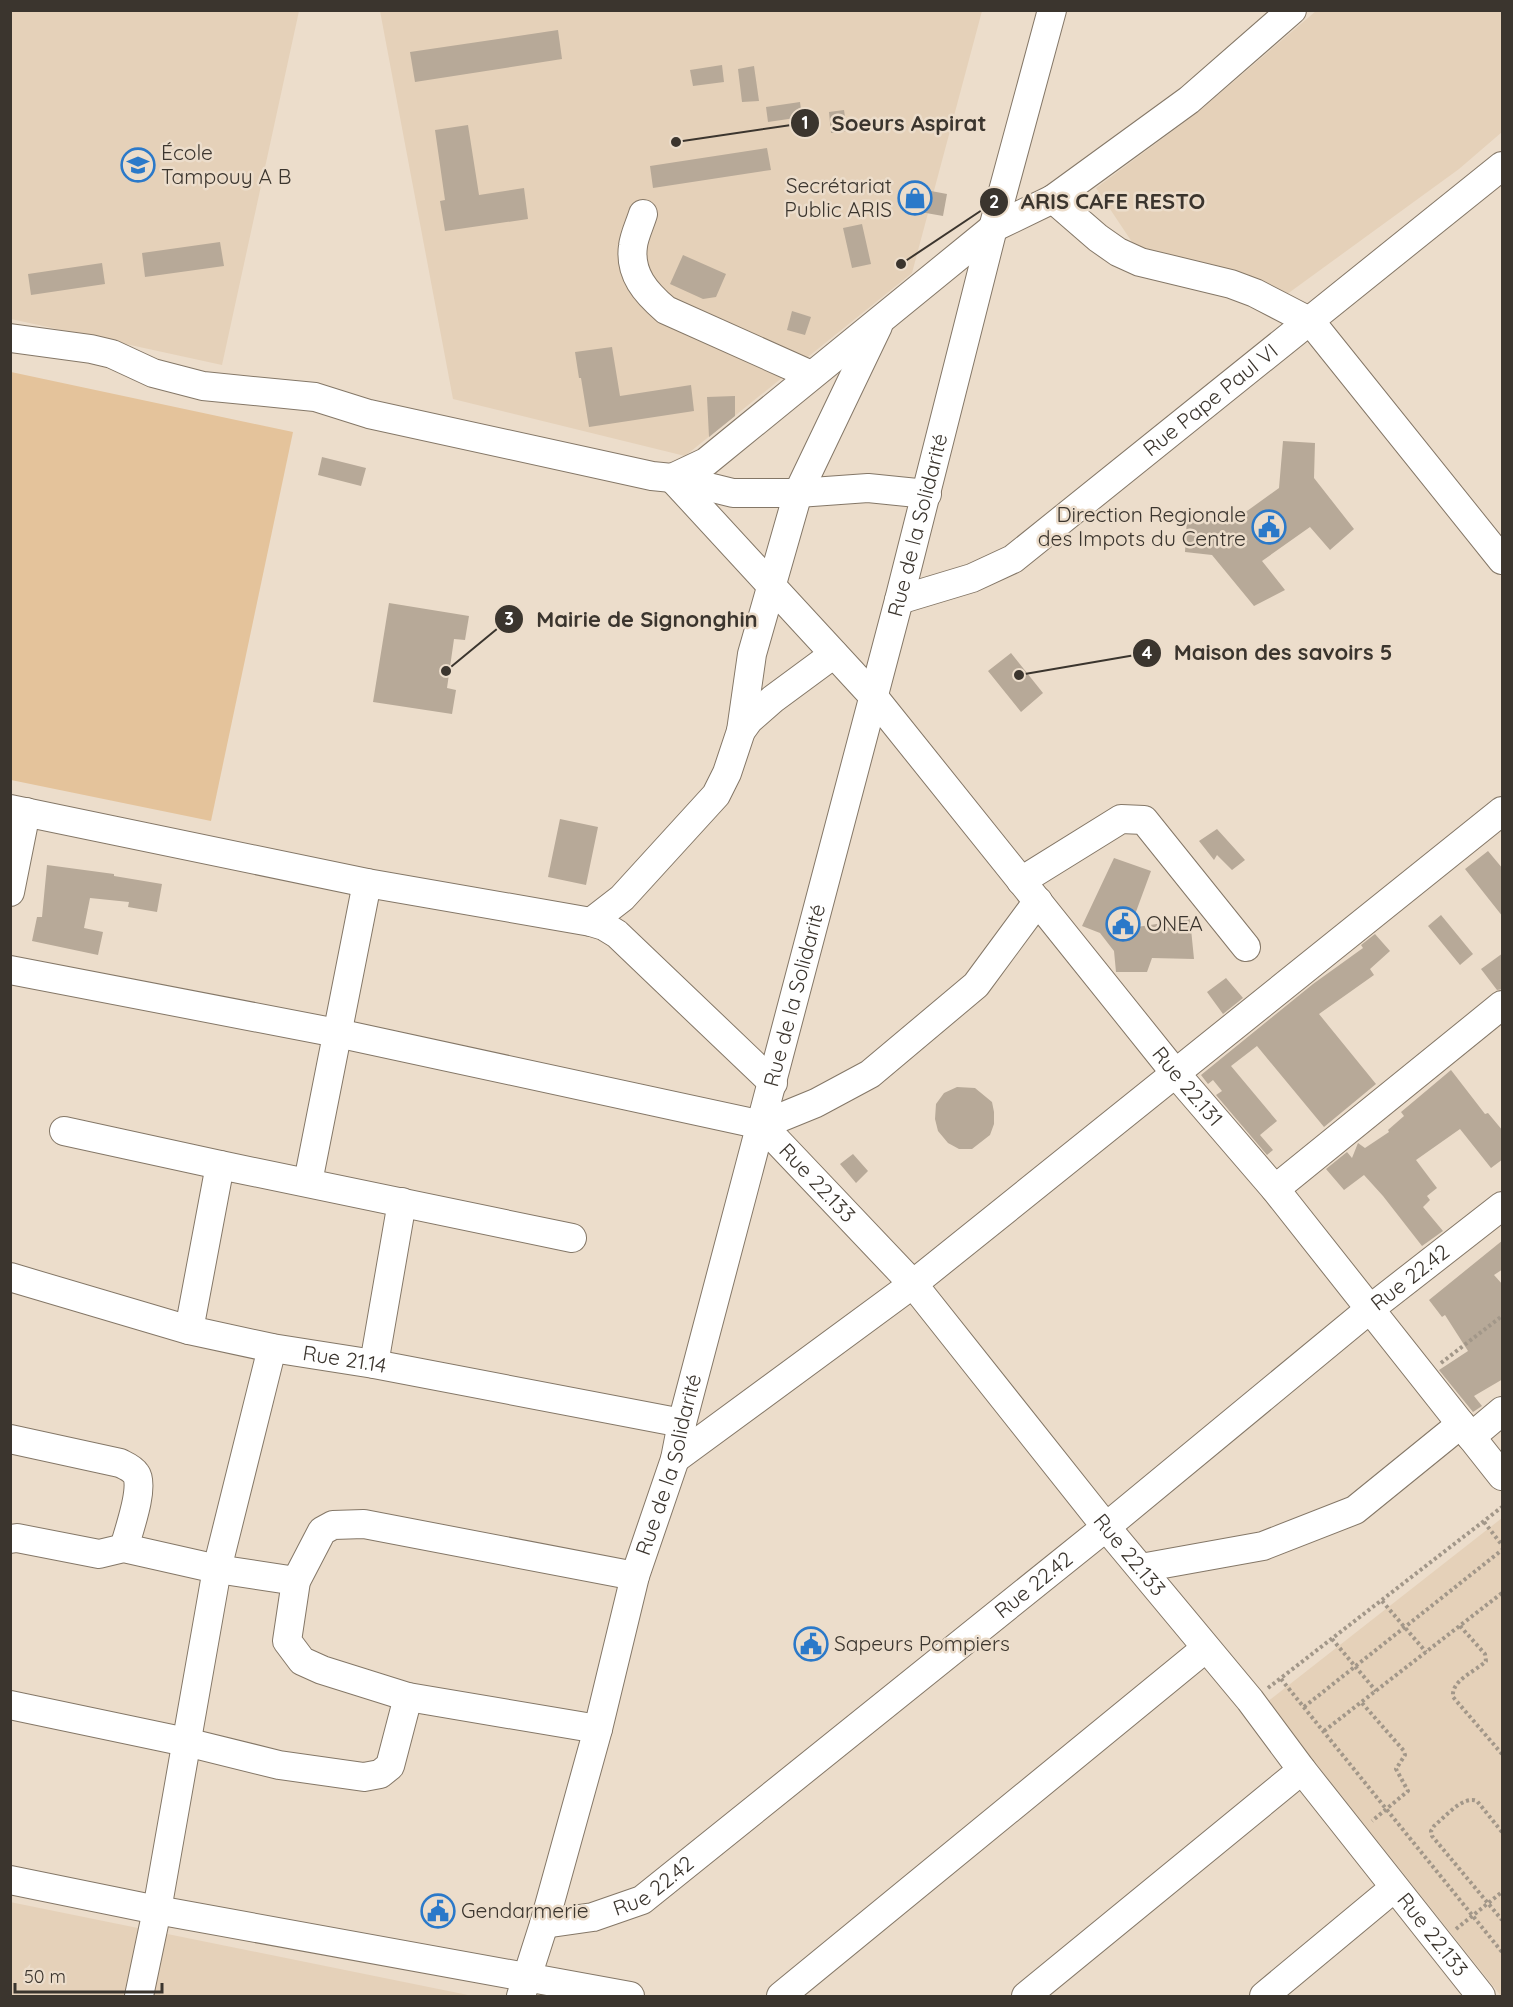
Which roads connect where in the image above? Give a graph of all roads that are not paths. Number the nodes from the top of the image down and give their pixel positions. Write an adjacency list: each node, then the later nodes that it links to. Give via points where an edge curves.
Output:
1 (1052, 10): 6 (street, Rue de la Solidarité)
2 (1292, 10): 4 (street, via 1189,100)
3 (1503, 166): 8 (street, Rue Pape Paul VI)
4 (1053, 199): 6 (street); 8 (street, via 1118,252 1140,262 1231,284)
5 (643, 214): 10 (street, via 633,246 634,271 648,295 666,310)
6 (993, 228): 7 (street); 13 (street, Rue de la Solidarité)
7 (880, 320): 10 (street); 12 (street)
8 (1311, 322): 14 (street); 16 (street, Rue Pape Paul VI, via 1013,559 972,578)
9 (10, 338): 11 (street, via 91,349 153,373 203,386 315,397 380,416)
10 (812, 375): 11 (street, via 705,462)
11 (672, 478): 12 (street, via 733,493); 15 (street, Rue 22.131)
12 (798, 493): 13 (street, via 868,488); 15 (street)
13 (927, 494): 16 (street, Rue de la Solidarité)
14 (1503, 560)
15 (771, 586): 17 (street, Rue 22.131); 19 (street, via 753,654)
16 (900, 600): 18 (street, Rue de la Solidarité)
17 (834, 654): 18 (street, Rue 22.131); 19 (street, via 773,699)
18 (873, 696): 23 (street, Rue 22.131); 31 (street, Rue de la Solidarité)
19 (741, 731): 25 (street, via 716,795 622,898)
20 (18, 811): 22 (street); 24 (street)
21 (1503, 811): 30 (street)
22 (367, 883): 25 (street); 29 (street)
23 (1030, 891): 26 (street, via 1121,819 1144,820); 30 (street, Rue 22.131); 32 (street, via 976,985 870,1074 816,1103)
24 (10, 892)
25 (591, 922): 31 (street, via 617,934)
26 (1246, 947)
27 (10, 970): 29 (street)
28 (1503, 1005): 36 (street)
29 (337, 1033): 32 (street); 35 (street)
30 (1176, 1074): 36 (street, Rue 22.131); 41 (street)
31 (773, 1083): 32 (street, Rue de la Solidarité)
32 (762, 1125): 41 (street, Rue 22.133); 47 (street, Rue de la Solidarité)
33 (64, 1131): 34 (street)
34 (220, 1166): 35 (street); 43 (street)
35 (308, 1182): 37 (street)
36 (1275, 1189): 42 (street, Rue 22.131)
37 (402, 1202): 39 (street); 45 (street)
38 (1503, 1206): 42 (street, Rue 22.42)
39 (572, 1238)
40 (10, 1276): 43 (street, Rue 21.14)
41 (913, 1284): 50 (street); 52 (street, Rue 22.133)
42 (1370, 1309): 48 (street, Rue 22.131); 52 (street, Rue 22.42)
43 (189, 1330): 44 (street, Rue 21.14)
44 (272, 1348): 45 (street, Rue 21.14); 56 (street)
45 (375, 1364): 47 (street, Rue 21.14)
46 (1503, 1412): 48 (street)
47 (682, 1423): 50 (street, Rue de la Solidarité)
48 (1466, 1430): 51 (street, Rue 22.131); 55 (street, via 1355,1510 1263,1546)
49 (10, 1439): 54 (street, via 120,1463 137,1474 140,1485)
50 (675, 1459): 57 (street, Rue de la Solidarité)
51 (1503, 1476)
52 (1106, 1527): 55 (street, Rue 22.133); 68 (street, Rue 22.42, via 642,1900 593,1917)
53 (10, 1539): 54 (street, via 99,1554)
54 (124, 1548): 56 (street)
55 (1141, 1568): 59 (street, Rue 22.133)
56 (217, 1569): 58 (street); 63 (street)
57 (635, 1576): 58 (street, via 349,1523 322,1531); 62 (street, Rue de la Solidarité)
58 (296, 1581): 60 (street, via 287,1641 302,1661)
59 (1206, 1648): 64 (street, Rue 22.133); 72 (street)
60 (408, 1697): 62 (street); 63 (street, via 390,1766 380,1774 364,1777 279,1765)
61 (10, 1705): 63 (street)
62 (598, 1729): 68 (street, Rue de la Solidarité)
63 (186, 1742): 67 (street)
64 (1302, 1770): 66 (street, Rue 22.133); 73 (street)
65 (10, 1880): 67 (street)
66 (1394, 1888): 74 (street); 75 (street, Rue 22.133)
67 (157, 1910): 69 (street); 70 (street)
68 (544, 1924): 69 (street, Rue de la Solidarité)
69 (527, 1990): 71 (street)
70 (139, 1996)
71 (630, 1996)
72 (781, 1996)
73 (1026, 1996)
74 (1264, 1996)
75 (1480, 1996)

